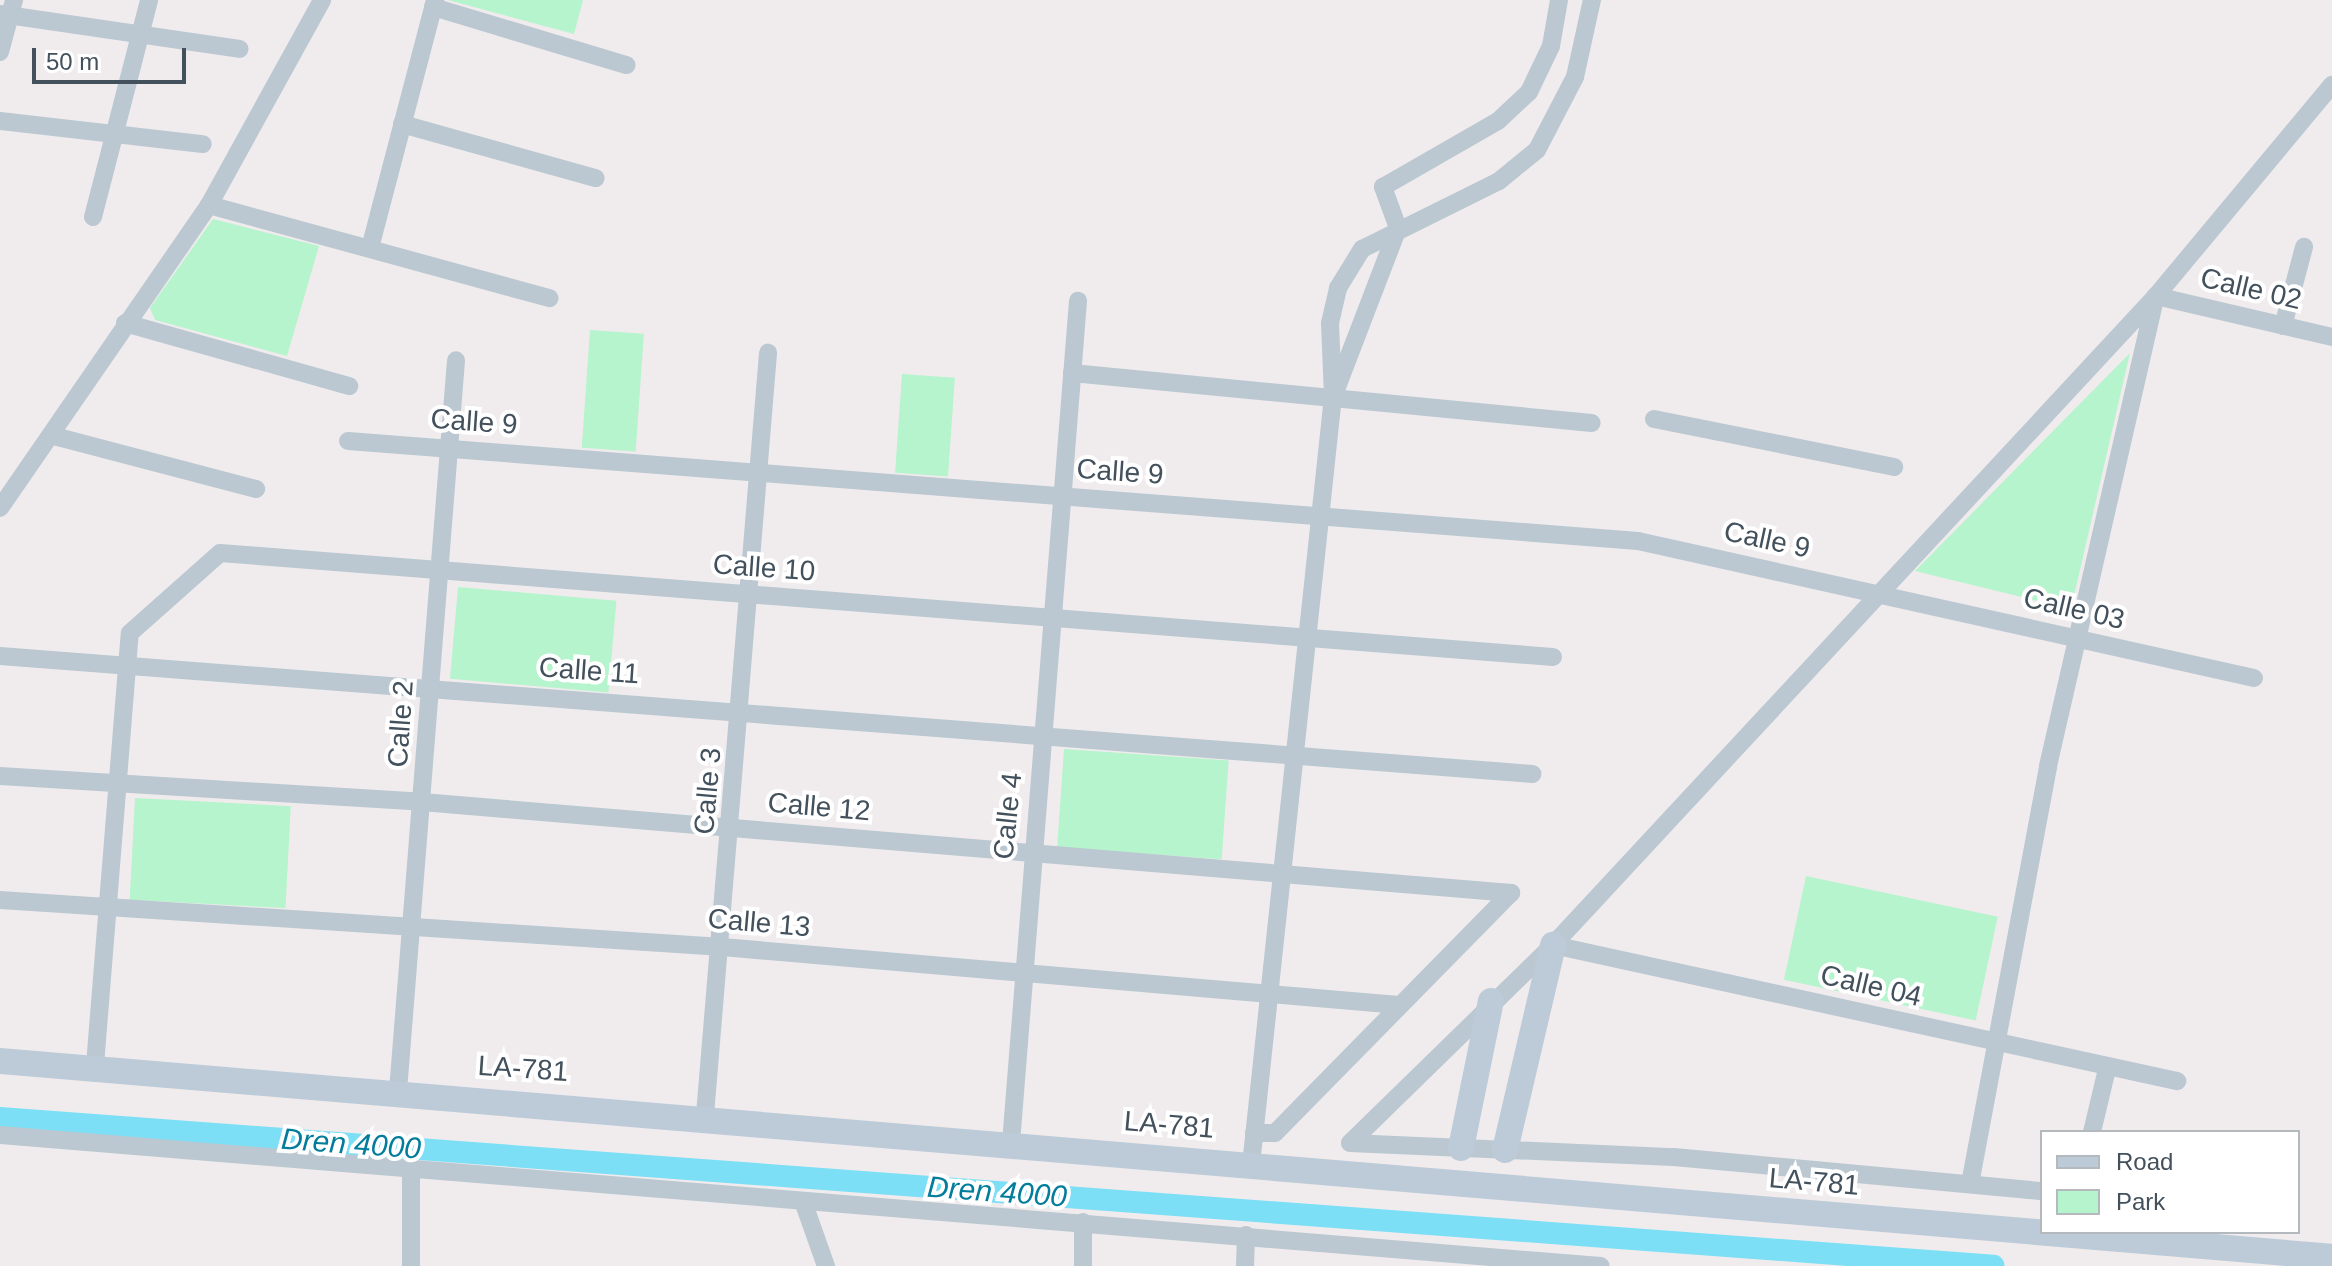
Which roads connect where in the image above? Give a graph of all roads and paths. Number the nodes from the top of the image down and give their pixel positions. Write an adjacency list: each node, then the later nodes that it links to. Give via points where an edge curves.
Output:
1 (149, 0): 7 (street)
2 (322, 0): 17 (street)
3 (1559, 0): 19 (street, via 1551,46 1529,92 1498,121 1383,187)
4 (1592, 0): 19 (street, via 1575,77 1537,150 1499,181)
5 (434, 4): 10 (street); 13 (street)
6 (8, 10): 7 (street); 9 (street)
7 (140, 35): 8 (street); 14 (street)
8 (239, 49)
9 (0, 52)
10 (626, 65)
11 (2332, 85): 22 (street)
12 (0, 121): 14 (street)
13 (402, 124): 16 (street); 21 (street)
14 (115, 134): 15 (street); 18 (street)
15 (203, 144)
16 (596, 178)
17 (209, 205): 21 (street); 25 (street)
18 (93, 217)
19 (1398, 228): 32 (street); 32 (street, via 1362,249 1338,288 1330,323)
20 (2304, 247): 26 (street)
21 (370, 248): 23 (street)
22 (2156, 296): 26 (street, Calle 02); 45 (street); 49 (street)
23 (550, 298)
24 (1078, 301): 30 (street, Calle 4)
25 (125, 323): 31 (street); 35 (street)
26 (2283, 326): 27 (street, Calle 02)
27 (2332, 337)
28 (768, 353): 39 (street, Calle 3)
29 (456, 360): 37 (street, Calle 2)
30 (1072, 373): 32 (street); 41 (street, Calle 4)
31 (349, 386)
32 (1333, 397): 34 (street); 43 (street)
33 (1654, 419): 38 (street)
34 (1592, 423)
35 (54, 436): 40 (street); 42 (street)
36 (348, 441): 37 (street, Calle 9)
37 (449, 449): 39 (street, Calle 9); 44 (street, Calle 2)
38 (1894, 467)
39 (761, 472): 41 (street, Calle 9); 46 (street, Calle 3)
40 (256, 489)
41 (1064, 496): 43 (street, Calle 9); 47 (street, Calle 4)
42 (0, 508)
43 (1317, 515): 45 (street, Calle 9, via 1638,541); 48 (street)
44 (441, 572): 46 (street, Calle 10); 52 (street, Calle 10, via 220,553 130,633); 54 (street, Calle 2)
45 (1882, 592): 49 (street, Calle 03); 68 (street)
46 (751, 596): 47 (street, Calle 10); 55 (street, Calle 3)
47 (1052, 618): 48 (street, Calle 10); 56 (street, Calle 4)
48 (1304, 637): 51 (street, Calle 10); 57 (street)
49 (2076, 639): 53 (street, Calle 03); 74 (street)
50 (0, 656): 52 (street, Calle 11)
51 (1553, 657)
52 (128, 667): 54 (street, Calle 11); 60 (street)
53 (2254, 678)
54 (431, 688): 55 (street, Calle 11); 61 (street, Calle 2)
55 (743, 710): 56 (street, Calle 11); 62 (street, Calle 3)
56 (1045, 732): 57 (street, Calle 11); 63 (street, Calle 4)
57 (1290, 756): 58 (street, Calle 11); 64 (street)
58 (1532, 774)
59 (0, 776): 60 (street, Calle 12)
60 (121, 785): 61 (street, Calle 12); 66 (street)
61 (422, 802): 62 (street, Calle 12); 67 (street, Calle 2)
62 (734, 827): 63 (street, Calle 12); 69 (street, Calle 3)
63 (1031, 855): 64 (street, Calle 12); 70 (street, Calle 4)
64 (1277, 873): 71 (street); 73 (street, Calle 12, via 1511,893)
65 (0, 900): 66 (street, Calle 13)
66 (113, 908): 67 (street, Calle 13); 76 (street)
67 (412, 927): 69 (street, Calle 13); 79 (street, Calle 2)
68 (1553, 945): 72 (street); 74 (street, Calle 04); 86 (street)
69 (722, 947): 70 (street, Calle 13); 80 (street, Calle 3)
70 (1023, 976): 71 (street, Calle 13); 84 (street, Calle 4)
71 (1268, 995): 73 (street, Calle 13); 82 (street)
72 (1491, 1001): 85 (street); 85 (street, via 1350,1143)
73 (1399, 1005): 82 (street, via 1275,1133)
74 (1995, 1043): 77 (street, Calle 04); 89 (street)
75 (0, 1061): 76 (street, LA-781 / LA-781)
76 (95, 1065): 79 (street, LA-781 / LA-781)
77 (2107, 1069): 78 (street, Calle 04); 81 (street)
78 (2177, 1081)
79 (398, 1091): 80 (street, LA-781 / LA-781)
80 (705, 1115): 84 (street, LA-781 / LA-781)
81 (2092, 1130)
82 (1254, 1133): 87 (street)
83 (0, 1135): 88 (street)
84 (1011, 1143): 87 (street, LA-781 / LA-781)
85 (1461, 1148): 86 (street)
86 (1505, 1150): 89 (street)
87 (1251, 1165): 93 (street, LA-781 / LA-781)
88 (411, 1170): 91 (street); 99 (street)
89 (1970, 1184): 90 (street)
90 (2040, 1191)
91 (804, 1204): 92 (street); 100 (street)
92 (1083, 1222): 95 (street); 101 (street)
93 (2040, 1232)
94 (2062, 1234): 96 (street, LA-781 / LA-781)
95 (1246, 1235): 97 (street); 102 (street)
96 (2332, 1257)
97 (1404, 1258): 98 (street)
98 (1530, 1263): 103 (street)
99 (411, 1266)
100 (826, 1266)
101 (1083, 1266)
102 (1245, 1266)
103 (1601, 1266)

